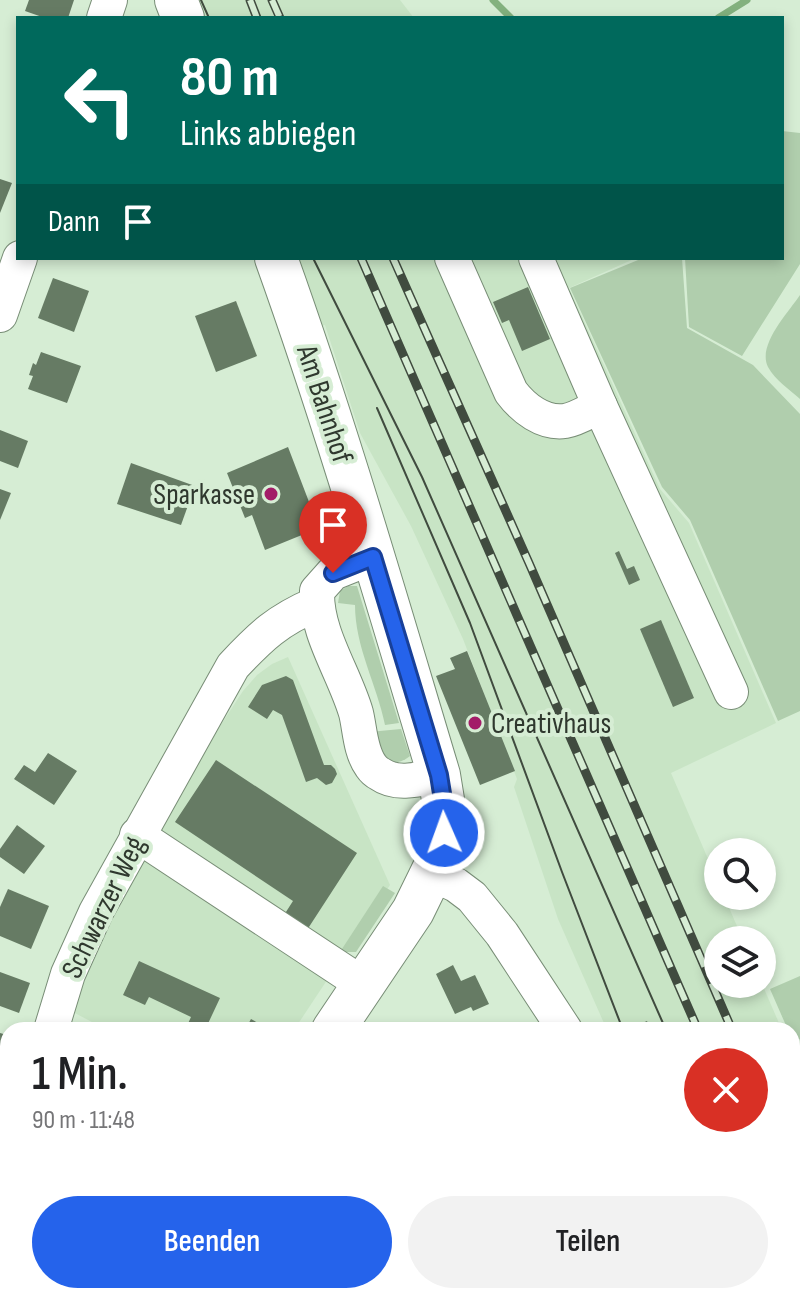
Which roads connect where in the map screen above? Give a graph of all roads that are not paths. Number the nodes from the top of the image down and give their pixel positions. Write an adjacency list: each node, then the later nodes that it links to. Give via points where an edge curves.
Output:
1 (19, 260): 5 (street)
2 (277, 260): 7 (main road, Am Bahnhof)
3 (453, 260): 6 (street, via 519,402 538,415 563,421)
4 (537, 260): 6 (street)
5 (0, 315)
6 (600, 406): 9 (street)
7 (373, 557): 8 (street, via 333,573 317,591); 10 (main road, Am Bahnhof)
8 (316, 604): 10 (street, via 370,765 393,780); 11 (street, Schwarzer Weg, via 257,639 233,666)
9 (731, 692)
10 (439, 775): 12 (main road, Am Bahnhof, via 444,833)
11 (137, 835): 13 (street); 14 (street, Schwarzer Weg, via 68,974)
12 (432, 874): 13 (main road, Am Bahnhof); 16 (street, via 472,897)
13 (362, 986): 15 (main road, Am Bahnhof)
14 (53, 1022)
15 (338, 1022)
16 (560, 1022)

